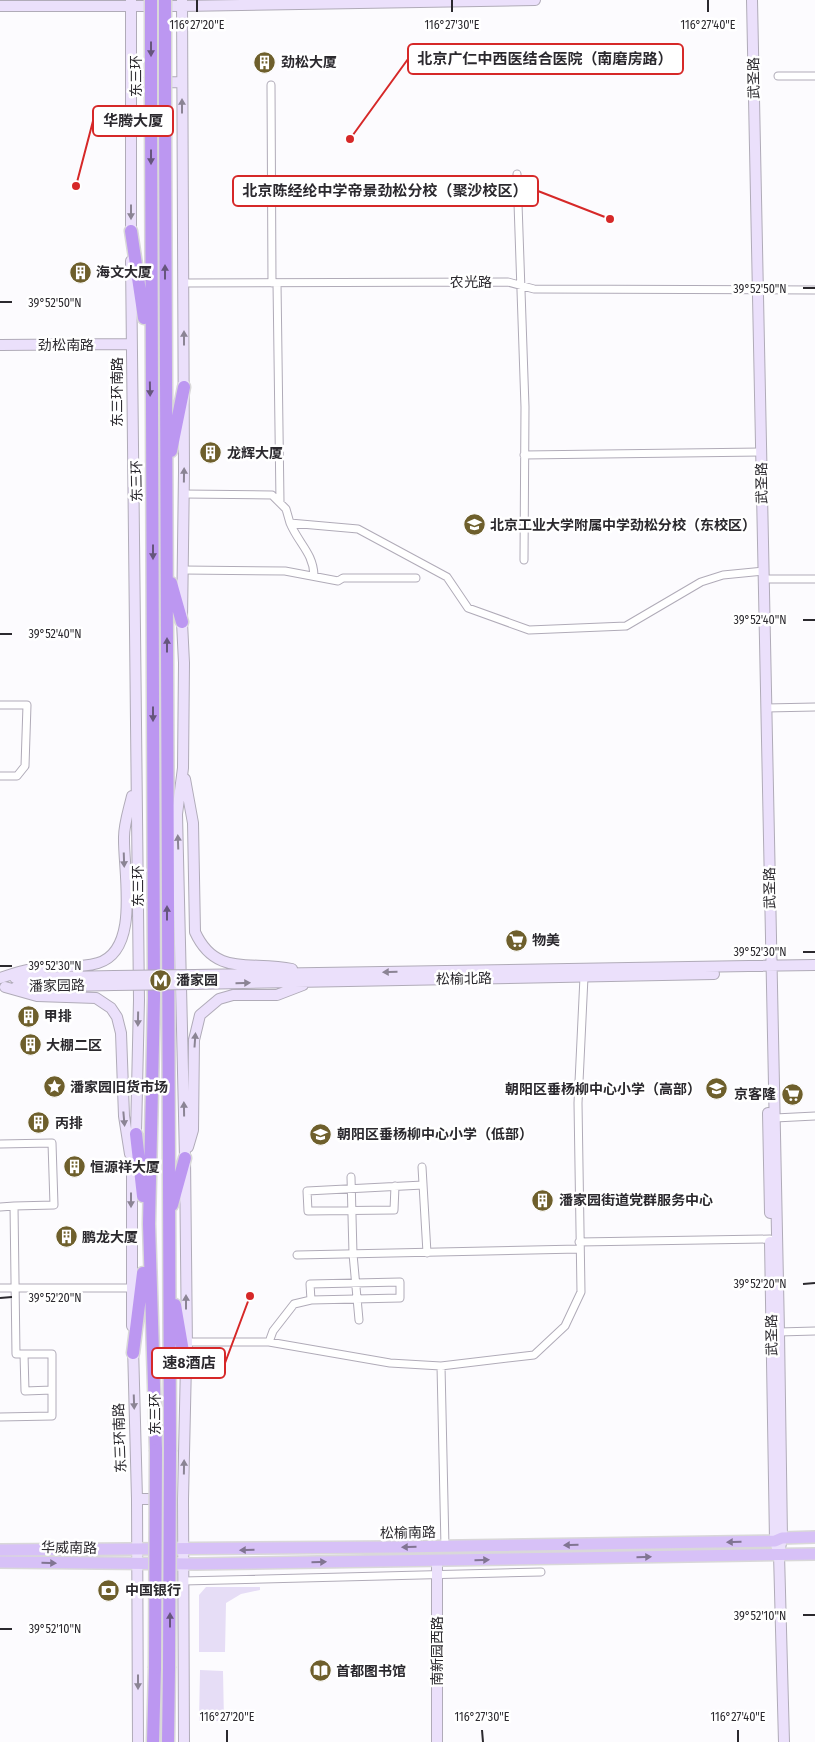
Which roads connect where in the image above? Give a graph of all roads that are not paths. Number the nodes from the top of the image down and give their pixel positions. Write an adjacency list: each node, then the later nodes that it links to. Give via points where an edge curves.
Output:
1 (151, 0): 22 (highway, 东三环, one-way to 22, bridge)
2 (165, 0): 26 (highway, 东三环, one-way to 2, bridge)
3 (536, 0): 6 (street)
4 (752, 0): 18 (street, 武圣路)
5 (131, 3): 6 (street); 7 (street); 10 (street, 东三环南路)
6 (182, 3): 11 (street)
7 (0, 6)
8 (778, 76): 9 (street)
9 (815, 76)
10 (131, 82): 11 (street); 14 (street, 东三环南路, one-way to 14)
11 (182, 82): 15 (street, one-way to 11)
12 (271, 85): 16 (street)
13 (516, 174): 17 (street)
14 (131, 231): 20 (street, 东三环南路); 22 (highway)
15 (184, 283): 16 (street, 农光路); 23 (street, one-way to 15)
16 (275, 283): 17 (street, 农光路, via 508,282); 28 (street)
17 (522, 286): 18 (street, 农光路, via 534,289); 25 (street)
18 (758, 289): 19 (street, 农光路); 24 (street, 武圣路)
19 (815, 290)
20 (131, 344): 21 (street, 劲松南路); 43 (street, 东三环南路)
21 (0, 345)
22 (150, 360): 66 (highway, 东三环, one-way to 66, via 154,998)
23 (184, 387): 26 (highway); 27 (street, one-way to 23)
24 (761, 452): 25 (street); 34 (street, 武圣路)
25 (524, 455): 30 (street)
26 (166, 478): 31 (highway, 东三环)
27 (184, 494): 28 (street, via 272,494); 32 (street)
28 (280, 502): 29 (street)
29 (290, 523): 33 (street, via 297,540 314,560); 34 (street, via 358,530 447,577 468,608 529,630 626,626 701,582 723,575)
30 (524, 560)
31 (167, 569): 37 (highway); 65 (highway, 东三环, one-way to 31)
32 (183, 570): 33 (street); 37 (street)
33 (314, 574): 35 (street, via 338,581 343,578)
34 (764, 575): 36 (street); 40 (street, 武圣路)
35 (416, 578)
36 (815, 579)
37 (182, 622): 41 (street)
38 (0, 705): 42 (street, via 27,704 25,766 16,776)
39 (815, 707): 40 (street)
40 (766, 708): 45 (street, 武圣路)
41 (183, 768): 48 (street, via 192,823 196,932 201,945 214,958 234,965 275,965); 55 (street, one-way to 41, via 177,814)
42 (0, 776)
43 (135, 778): 50 (street, one-way to 50, via 124,835 126,925 121,944 100,962 37,968); 53 (street, 东三环南路, one-way to 53, via 139,1000)
44 (815, 966): 45 (street, 松榆北路)
45 (770, 971): 46 (street, 松榆北路); 47 (street, 松榆北路); 48 (street, 松榆北路, one-way to 48); 52 (street, 武圣路); 67 (street, 武圣路)
46 (815, 972)
47 (584, 977): 48 (street, 松榆北路); 68 (street, via 578,1104)
48 (309, 978): 49 (street, 松榆北路, bridge); 55 (street, one-way to 48, via 193,1130 194,1040 200,1015 219,999 233,995 277,995)
49 (114, 980): 50 (street, 潘家园路)
50 (1, 983): 56 (street, one-way to 56, via 37,996 96,998 111,1008 121,1033 124,1116)
51 (815, 1116): 52 (street)
52 (775, 1118): 82 (street, 武圣路)
53 (136, 1134): 56 (street, 东三环南路); 66 (highway, via 143,1210)
54 (0, 1144): 63 (street, via 52,1143 54,1205)
55 (185, 1158): 65 (highway); 83 (street, one-way to 55)
56 (132, 1162): 77 (street, 东三环南路, one-way to 77)
57 (422, 1167): 59 (street)
58 (351, 1177): 61 (street)
59 (423, 1185): 60 (street); 70 (street)
60 (395, 1186): 61 (street); 64 (street, via 394,1210)
61 (352, 1188): 64 (street); 64 (street, via 307,1191 308,1212)
62 (0, 1206): 63 (street)
63 (14, 1206): 76 (street)
64 (352, 1210): 71 (street)
65 (168, 1222): 73 (highway, 东三环)
66 (149, 1224): 69 (highway, 东三环)
67 (770, 1239): 68 (street); 94 (street, 武圣路)
68 (579, 1245): 70 (street); 87 (street, via 581,1292 565,1326 534,1355)
69 (149, 1249): 85 (highway, via 143,1271); 109 (highway, 东三环, bridge, via 156,1450)
70 (427, 1253): 71 (street)
71 (353, 1254): 72 (street); 74 (street)
72 (297, 1255)
73 (169, 1268): 88 (highway); 110 (highway, 东三环, one-way to 73, bridge)
74 (356, 1283): 78 (street); 78 (street, via 400,1282 400,1298); 79 (street, via 310,1284)
75 (0, 1288): 76 (street)
76 (16, 1288): 77 (street); 86 (street, via 16,1354)
77 (131, 1288): 85 (street, 东三环南路)
78 (357, 1299): 79 (street); 80 (street)
79 (311, 1300): 84 (street, via 294,1304 273,1331)
80 (359, 1320)
81 (815, 1331): 82 (street)
82 (779, 1332): 94 (street, 武圣路)
83 (187, 1342): 84 (street); 88 (street)
84 (269, 1342): 87 (street, via 390,1363)
85 (133, 1353): 91 (street, 东三环南路, one-way to 91)
86 (24, 1354): 89 (street, via 52,1354); 89 (street, via 25,1391)
87 (441, 1366): 95 (street)
88 (186, 1369): 92 (street, one-way to 88)
89 (52, 1390): 90 (street, via 52,1416)
90 (0, 1417)
91 (137, 1499): 92 (street); 97 (street, 东三环南路)
92 (183, 1499): 98 (street)
93 (815, 1537): 94 (main road, 松榆南路)
94 (778, 1539): 95 (main road, 松榆南路, one-way to 95); 99 (street)
95 (444, 1547): 98 (main road, 松榆南路, one-way to 98)
96 (0, 1550): 97 (main road, 松榆南路)
97 (137, 1550): 98 (main road, 松榆南路); 103 (street, 东三环南路)
98 (183, 1550): 104 (street)
99 (779, 1554): 100 (main road, 松榆南路); 101 (main road, 松榆南路, one-way to 99); 113 (street)
100 (815, 1554)
101 (437, 1560): 104 (main road, 松榆南路, one-way to 101); 106 (street, 南新园西路)
102 (0, 1562): 103 (main road, 华威南路, one-way to 103)
103 (137, 1564): 104 (main road, 松榆南路); 108 (street, 东三环南路, one-way to 108)
104 (183, 1564): 107 (street)
105 (541, 1572): 106 (street)
106 (437, 1575): 107 (street); 112 (street, 南新园西路)
107 (183, 1581): 111 (street)
108 (138, 1742)
109 (153, 1742)
110 (168, 1742)
111 (184, 1742)
112 (437, 1742)
113 (784, 1742)

